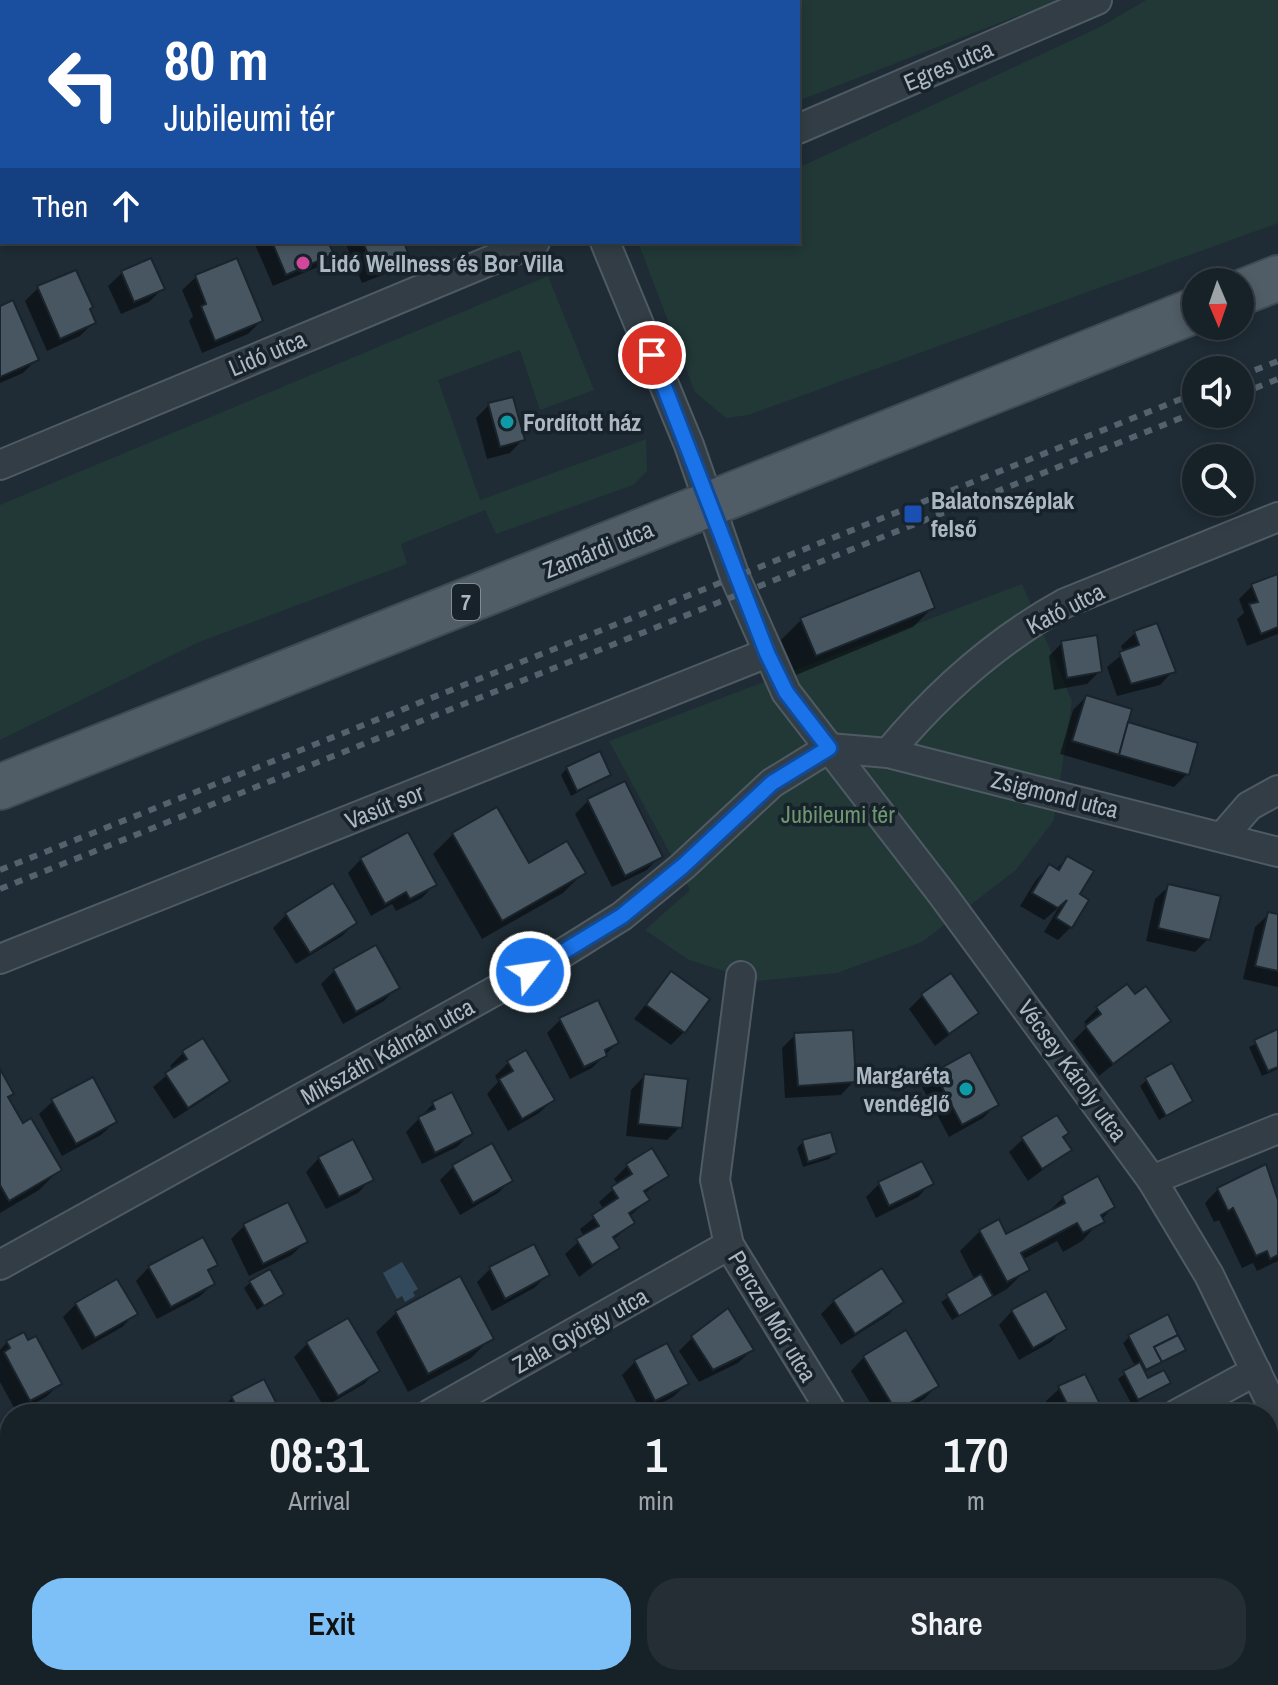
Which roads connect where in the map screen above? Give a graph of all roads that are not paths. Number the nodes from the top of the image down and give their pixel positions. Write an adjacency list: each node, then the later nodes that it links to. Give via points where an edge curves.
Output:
1 (1097, 0): 2 (street, Egres utca)
2 (800, 128)
3 (530, 244): 8 (street, Lidó utca)
4 (606, 244): 9 (street)
5 (1278, 278): 6 (main road)
6 (1254, 287)
7 (1182, 316): 9 (main road, Zamárdi utca / 7)
8 (0, 465)
9 (710, 505): 11 (street); 14 (main road, Zamárdi utca / 7)
10 (1278, 517): 13 (street, Kató utca, via 1036,619 969,669)
11 (767, 653): 12 (street, via 786,692); 18 (street, Vasút sor)
12 (829, 748): 13 (street, Zsigmond utca); 21 (street, Vécsey Károly utca); 23 (street, Mikszáth Kálmán utca, via 772,783 622,916 558,956)
13 (888, 753): 16 (street, Zsigmond utca)
14 (0, 787)
15 (1278, 790): 16 (street, via 1249,806)
16 (1223, 836): 17 (street, Zsigmond utca)
17 (1278, 852)
18 (0, 959)
19 (741, 976): 22 (street, Perczel Mór utca, via 715,1180)
20 (1278, 1129): 21 (street)
21 (1152, 1180): 24 (street, Vécsey Károly utca, via 1209,1275)
22 (729, 1245): 25 (street, Zala György utca); 26 (street, Perczel Mór utca)
23 (0, 1265)
24 (1256, 1371): 27 (street); 28 (street, Vécsey Károly utca)
25 (448, 1404)
26 (827, 1404)
27 (1195, 1404)
28 (1272, 1404)

